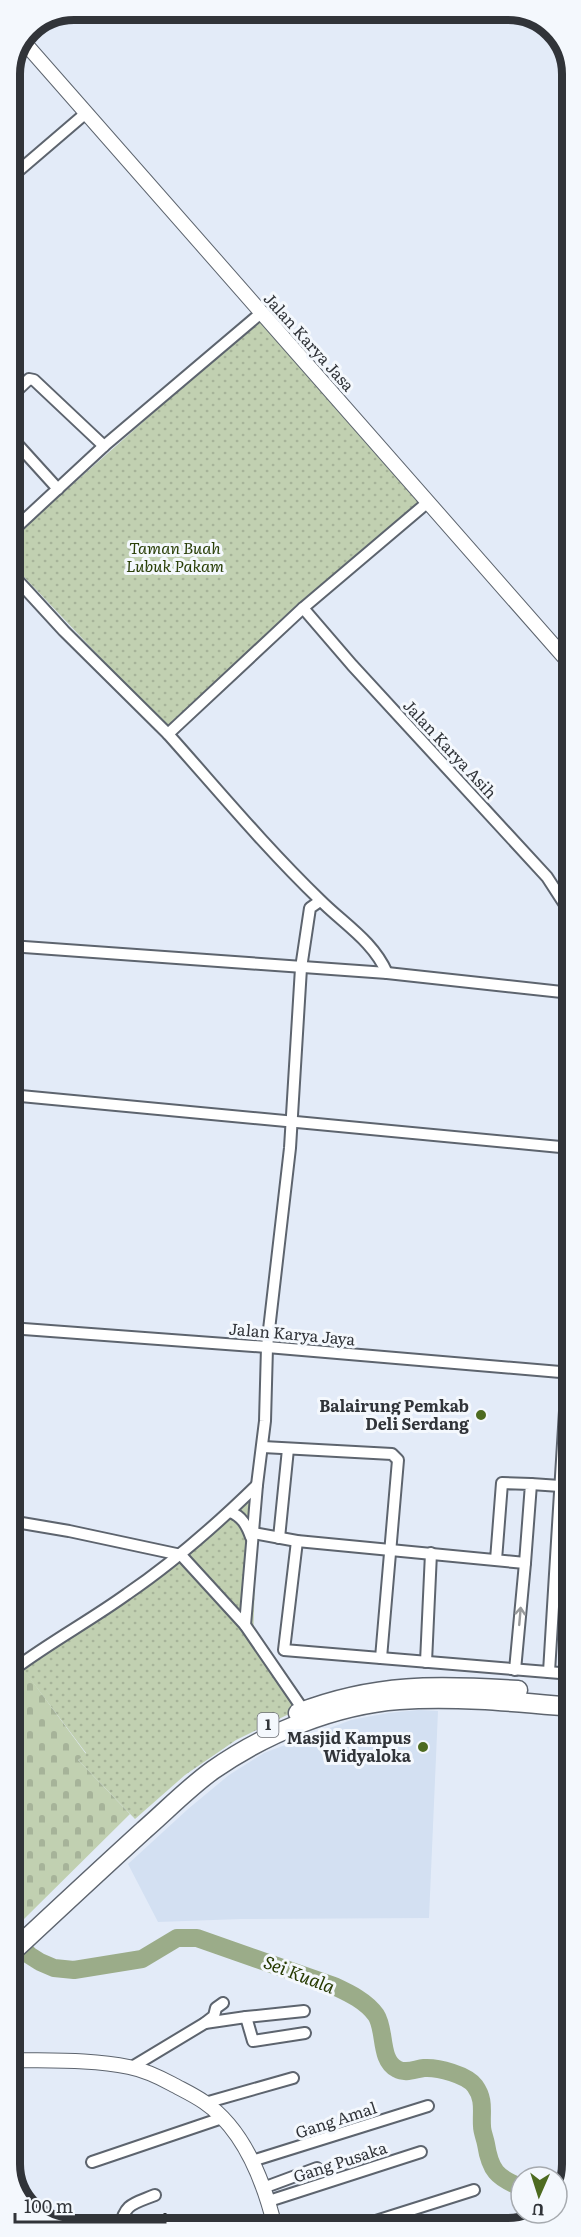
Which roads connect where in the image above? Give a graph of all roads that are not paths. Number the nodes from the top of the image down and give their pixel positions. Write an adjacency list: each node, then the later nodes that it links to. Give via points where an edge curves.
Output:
1 (27, 47): 2 (street, Jalan Karya Jasa)
2 (86, 113): 3 (street); 4 (street, Jalan Karya Jasa)
3 (20, 170)
4 (261, 313): 6 (street); 9 (street, Jalan Karya Jasa)
5 (20, 387): 6 (street, via 28,379 34,380)
6 (104, 446): 8 (street)
7 (20, 447): 8 (street)
8 (58, 489): 10 (street)
9 (428, 502): 12 (street); 13 (street, Jalan Karya Jasa)
10 (20, 524)
11 (20, 583): 14 (street)
12 (303, 608): 14 (street); 16 (street, Jalan Karya Asih, via 547,877)
13 (562, 655)
14 (168, 734): 15 (street)
15 (320, 900): 18 (street, via 310,908); 19 (street, via 380,958)
16 (562, 900)
17 (20, 947): 18 (street)
18 (301, 968): 19 (street); 22 (street)
19 (387, 973): 20 (street)
20 (562, 992)
21 (20, 1096): 22 (street)
22 (292, 1122): 23 (street); 25 (street)
23 (562, 1147)
24 (20, 1329): 25 (street, Jalan Karya Jaya)
25 (267, 1347): 26 (street, Jalan Karya Jaya); 27 (street)
26 (562, 1372)
27 (263, 1447): 28 (street); 31 (street)
28 (288, 1449): 36 (street); 38 (street, via 396,1456)
29 (562, 1461): 32 (street)
30 (531, 1484): 32 (street); 41 (street, via 502,1483); 42 (street)
31 (256, 1485): 33 (street); 35 (street)
32 (560, 1486): 50 (street)
33 (230, 1512): 35 (street, via 239,1515); 40 (street)
34 (20, 1523): 40 (street)
35 (253, 1538): 36 (street); 43 (street)
36 (279, 1538): 37 (street)
37 (297, 1541): 38 (street); 44 (street)
38 (392, 1550): 39 (street); 46 (street)
39 (431, 1553): 41 (street); 47 (street)
40 (181, 1555): 43 (street); 48 (street)
41 (496, 1560): 42 (street)
42 (525, 1563): 49 (street, one-way to 42)
43 (245, 1625): 45 (street)
44 (284, 1650): 45 (street); 46 (street)
45 (266, 1653): 54 (street)
46 (381, 1658): 47 (street)
47 (426, 1662): 49 (street)
48 (20, 1665)
49 (515, 1670): 50 (street)
50 (549, 1672): 51 (street)
51 (562, 1673)
52 (562, 1693): 54 (highway, 1, via 476,1687 396,1688 347,1696)
53 (562, 1706): 55 (highway, 1, via 399,1700 351,1709 283,1732 244,1751 195,1784)
54 (304, 1711): 55 (highway, 1, via 240,1739 208,1760)
55 (34, 1924): 56 (highway, 1); 57 (highway, 1)
56 (20, 1932)
57 (20, 1942)
58 (223, 2003): 61 (street)
59 (304, 2011): 60 (street)
60 (246, 2017): 61 (street); 62 (street, via 254,2041)
61 (206, 2023): 64 (street)
62 (305, 2033)
63 (20, 2060): 64 (street)
64 (132, 2067): 66 (street)
65 (293, 2078): 66 (street)
66 (206, 2103): 68 (street)
67 (428, 2106): 71 (street, Gang Amal)
68 (222, 2118): 70 (street); 71 (street)
69 (421, 2152): 75 (street, Gang Pusaka)
70 (92, 2162)
71 (252, 2162): 75 (street)
72 (317, 2168): 75 (street)
73 (474, 2190): 78 (street)
74 (155, 2195): 76 (street, via 128,2206)
75 (266, 2195): 77 (street)
76 (122, 2217)
77 (272, 2217)
78 (386, 2218)

